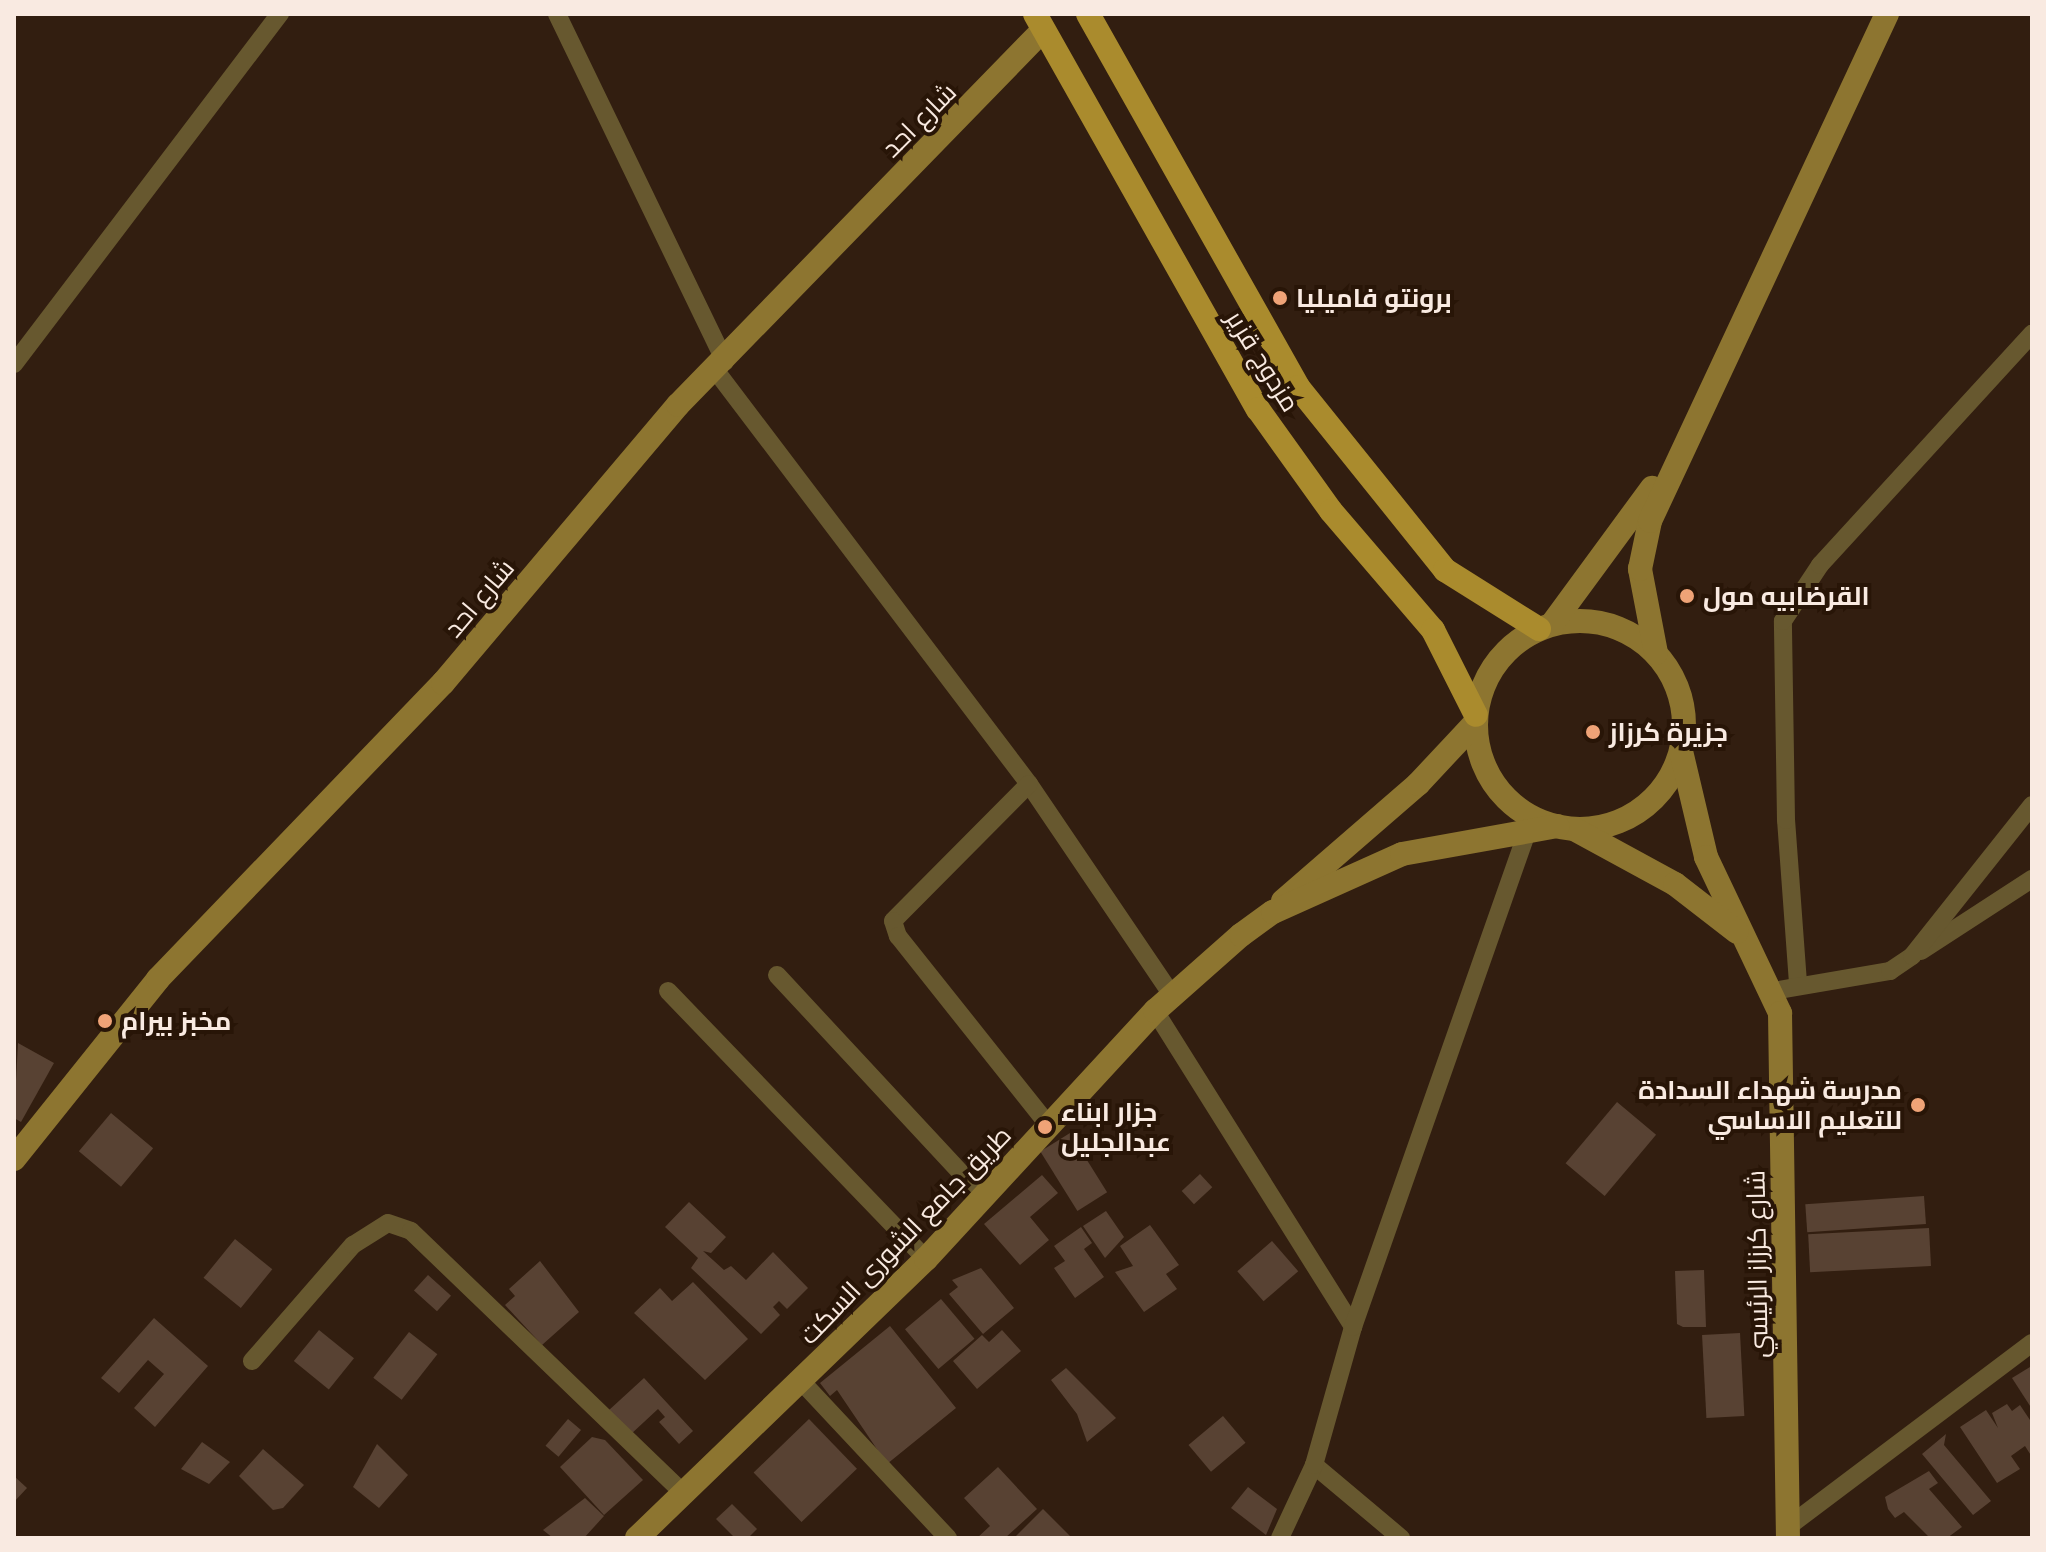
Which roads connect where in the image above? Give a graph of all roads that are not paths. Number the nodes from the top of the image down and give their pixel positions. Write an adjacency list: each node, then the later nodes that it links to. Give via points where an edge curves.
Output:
1 (280, 14): 7 (street)
2 (557, 14): 8 (street)
3 (1088, 14): 10 (main road, مزدوج قزير, via 1298,387 1445,570)
4 (1887, 14): 9 (main road)
5 (1039, 22): 8 (main road, شارع احد, via 995,81); 12 (main road, مزدوج قزير, via 1258,409 1331,511 1433,630)
6 (2032, 334): 23 (street, via 1820,565 1783,621 1786,820)
7 (14, 364)
8 (720, 366): 14 (street); 28 (main road, شارع احد, via 652,434 443,683 158,979)
9 (1694, 426): 10 (main road); 11 (main road, via 1642,554)
10 (1545, 627): 11 (main road, via 1600,622); 12 (main road, via 1490,673)
11 (1656, 653): 13 (main road, via 1684,709)
12 (1476, 718): 16 (main road, via 1498,788 1514,805); 19 (main road, via 1418,784)
13 (1681, 751): 16 (main road, via 1650,803 1614,823); 20 (main road, شارع كرزاز الرئيسي, via 1706,857)
14 (1029, 784): 26 (street); 27 (street, via 893,921 898,936)
15 (2032, 805): 21 (street)
16 (1565, 827): 17 (main road, طريق جامع الشورى السكت); 20 (main road, شارع كرزاز الرئيسي, via 1710,907)
17 (1527, 832): 19 (main road, طريق جامع الشورى السكت, via 1402,854); 31 (street)
18 (2032, 879): 21 (street)
19 (1273, 912): 26 (main road, طريق جامع الشورى السكت)
20 (1753, 948): 25 (main road, شارع كرزاز الرئيسي)
21 (1912, 956): 23 (street, via 1890,971)
22 (777, 975): 29 (street)
23 (1798, 983): 25 (street)
24 (668, 991): 30 (street)
25 (1773, 991): 37 (main road, شارع كرزاز الرئيسي, via 1783,1043)
26 (1164, 1004): 27 (main road, طريق جامع الشورى السكت); 31 (street)
27 (1050, 1127): 29 (main road, طريق جامع الشورى السكت)
28 (14, 1159)
29 (983, 1197): 30 (main road, طريق جامع الشورى السكت)
30 (926, 1259): 34 (main road, طريق جامع الشورى السكت)
31 (1353, 1327): 35 (street)
32 (2032, 1343): 37 (street)
33 (252, 1361): 36 (street, via 353,1245 388,1223 411,1231)
34 (801, 1381): 36 (main road, طريق جامع الشورى السكت); 39 (street)
35 (1314, 1465): 40 (street); 41 (street)
36 (685, 1495): 38 (main road, طريق جامع الشورى السكت)
37 (1788, 1532)
38 (637, 1538)
39 (948, 1538)
40 (1280, 1538)
41 (1401, 1538)

